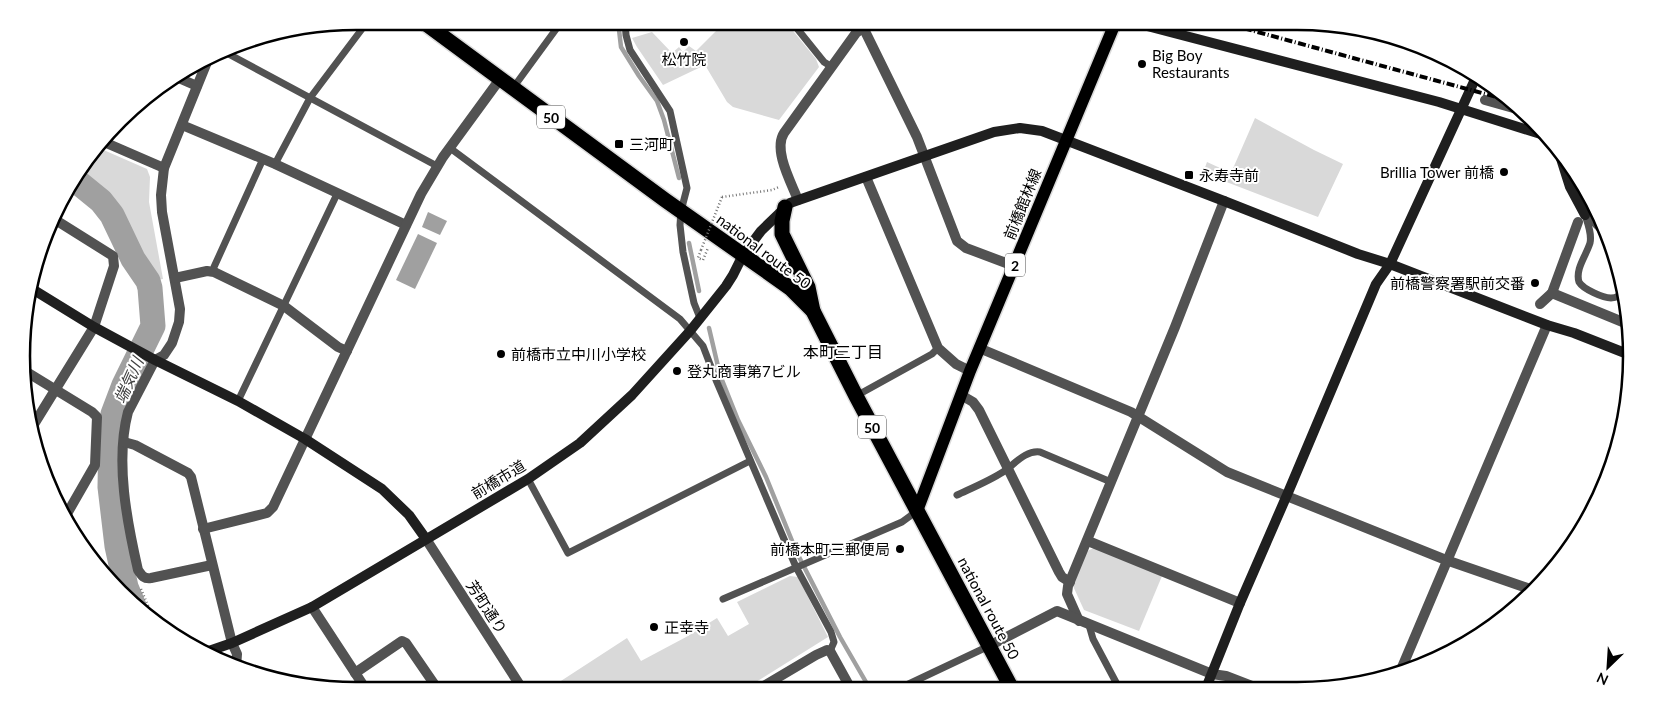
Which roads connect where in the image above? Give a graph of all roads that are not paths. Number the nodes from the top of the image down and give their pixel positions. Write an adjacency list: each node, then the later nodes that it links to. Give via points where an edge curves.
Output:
1 (361, 30): 18 (lane)
2 (434, 30): 13 (highway, national route 50 / 50)
3 (555, 30): 17 (lane)
4 (626, 30): 37 (lane, via 630,50 670,111 687,188)
5 (797, 30): 11 (lane)
6 (858, 30): 11 (street)
7 (864, 30): 27 (street)
8 (1112, 30): 24 (main road, 前橋館林線 / 2)
9 (1163, 30): 21 (street)
10 (231, 55): 18 (lane)
11 (832, 67): 36 (street, via 779,142 791,182)
12 (205, 68): 16 (street)
13 (500, 79): 17 (highway, national route 50 / 50); 26 (street)
14 (183, 80): 16 (street)
15 (1474, 82): 21 (street)
16 (197, 86): 22 (street)
17 (512, 88): 37 (highway, national route 50 / 50)
18 (310, 98): 29 (lane); 30 (lane)
19 (1485, 100): 20 (street)
20 (1506, 106)
21 (1462, 110): 23 (street); 43 (street)
22 (182, 124): 28 (street); 31 (street)
23 (1534, 132)
24 (1066, 140): 27 (street, via 1042,131 1006,129); 35 (street); 44 (main road, 前橋館林線 / 2)
25 (109, 144): 31 (street)
26 (450, 148): 30 (street); 57 (lane, via 680,319)
27 (925, 156): 33 (street); 44 (street, via 957,241 966,248)
28 (263, 159): 29 (street); 45 (lane)
29 (274, 164): 34 (street)
30 (438, 166): 41 (street)
31 (164, 168): 46 (street, via 162,212)
32 (1565, 170): 38 (street, via 1570,187)
33 (866, 177): 36 (street); 58 (street)
34 (337, 194): 41 (street); 51 (lane)
35 (1224, 201): 43 (street); 69 (street)
36 (792, 203): 42 (street, 前橋市道, via 761,231); 52 (highway, via 782,221 782,234 808,287)
37 (681, 211): 42 (highway, national route 50 / 50); 53 (lane, via 683,252)
38 (1588, 211)
39 (1590, 213): 48 (street); 49 (lane, via 1590,242 1578,271 1579,282 1587,290 1608,298)
40 (59, 222): 56 (street, via 113,256 114,266)
41 (406, 225): 60 (street)
42 (743, 255): 52 (highway, national route 50 / 50, via 790,288); 53 (street, 前橋市道, via 734,275)
43 (1390, 264): 55 (street); 78 (street, via 1376,284)
44 (1014, 266): 59 (main road, 前橋館林線 / 2)
45 (214, 272): 46 (street); 51 (street)
46 (175, 278): 62 (street, via 179,322 164,355)
47 (36, 291): 56 (street)
48 (1552, 293): 50 (street); 54 (street)
49 (1618, 296)
50 (1540, 304)
51 (284, 306): 60 (street); 68 (lane)
52 (813, 311): 67 (highway, national route 50 / 50)
53 (700, 318): 57 (street, 前橋市道)
54 (1621, 321)
55 (1547, 325): 61 (street); 84 (street)
56 (94, 327): 62 (street); 65 (street)
57 (690, 331): 73 (lane, via 703,346); 75 (street, 前橋市道, via 632,395 580,443)
58 (938, 348): 63 (street); 67 (lane)
59 (980, 348): 63 (main road, 前橋館林線 / 2); 69 (street)
60 (347, 351): 71 (street)
61 (1623, 352)
62 (152, 359): 68 (street); 72 (street, via 128,412)
63 (970, 371): 66 (main road, 前橋館林線 / 2)
64 (31, 375): 65 (street)
65 (55, 389): 70 (street); 79 (street, via 97,417 95,465)
66 (961, 395): 74 (street, via 979,410); 80 (main road, 前橋館林線 / 2)
67 (856, 396): 80 (highway, national route 50 / 50)
68 (238, 401): 71 (street)
69 (1138, 416): 76 (street); 78 (street, via 1217,467)
70 (36, 420)
71 (305, 439): 81 (street, via 270,511); 82 (street, via 382,488 409,515)
72 (124, 442): 81 (street, via 188,473); 85 (street, via 123,486 128,528 141,576 151,578)
73 (750, 460): 75 (lane, via 568,553); 86 (lane)
74 (1008, 468): 76 (lane, via 1031,452 1040,452); 77 (lane); 87 (street, via 1059,572)
75 (528, 479): 82 (street, 前橋市道)
76 (1111, 482): 83 (street)
77 (957, 495)
78 (1288, 495): 84 (street); 90 (street)
79 (69, 510)
80 (917, 511): 86 (lane, via 902,522); 94 (highway, national route 50 / 50)
81 (203, 528): 85 (street)
82 (426, 540): 91 (street, 前橋市道); 103 (street, 芳町通り)
83 (1088, 541): 87 (street); 90 (street)
84 (1446, 560): 88 (street); 98 (street)
85 (212, 565): 93 (street)
86 (796, 567): 89 (lane); 96 (lane, via 830,632 834,642)
87 (1070, 582): 92 (street, via 1067,594)
88 (1527, 588)
89 (723, 598)
90 (1240, 603): 100 (street)
91 (312, 607): 93 (street, 前橋市道); 99 (street)
92 (1084, 623): 94 (street, via 1057,611); 100 (street); 108 (lane)
93 (232, 643): 95 (street, 前橋市道); 97 (street)
94 (989, 646): 106 (lane); 107 (highway, national route 50 / 50)
95 (214, 649)
96 (830, 652): 104 (street, via 816,654); 105 (street)
97 (237, 659)
98 (1403, 665)
99 (355, 673): 101 (street); 102 (street, via 402,641)
100 (1212, 674): 109 (street); 110 (street)
101 (361, 682)
102 (433, 682)
103 (518, 682)
104 (770, 682)
105 (847, 682)
106 (913, 682)
107 (1008, 682)
108 (1116, 682)
109 (1209, 682)
110 (1242, 682)

